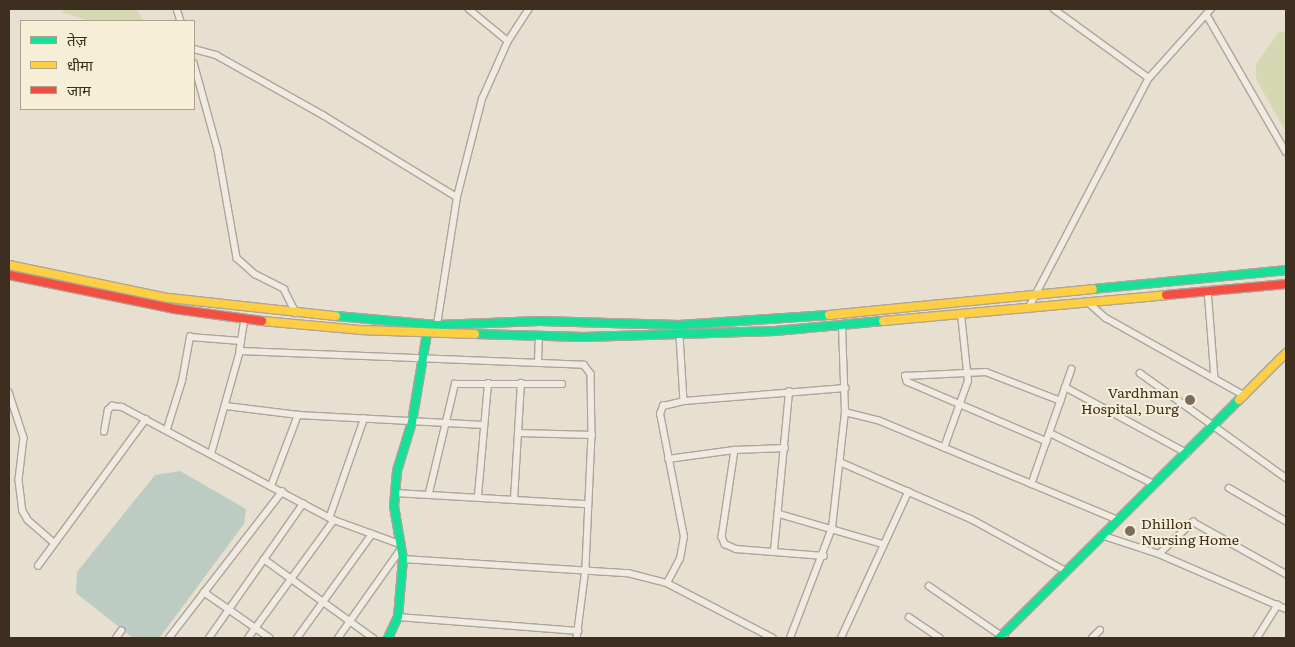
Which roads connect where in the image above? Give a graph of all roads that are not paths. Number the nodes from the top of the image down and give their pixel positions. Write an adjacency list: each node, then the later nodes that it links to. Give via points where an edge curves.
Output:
1 (469, 9): 6 (street)
2 (481, 9): 6 (street)
3 (529, 9): 7 (street)
4 (1054, 9): 10 (street)
5 (1209, 12): 10 (street); 11 (street)
6 (477, 15): 7 (street)
7 (508, 41): 12 (street, via 482,99)
8 (195, 50): 12 (street, via 216,55 323,115)
9 (195, 68): 21 (street, via 218,150 237,258 255,274 284,289)
10 (1149, 78): 18 (street)
11 (1286, 152)
12 (457, 197): 24 (street)
13 (9, 265): 21 (main road, via 169,298)
14 (1286, 270): 18 (main road)
15 (9, 275): 23 (main road, via 174,309)
16 (1286, 284): 17 (main road)
17 (1208, 290): 19 (main road); 37 (street)
18 (1034, 293): 20 (street); 24 (main road, via 839,316 698,324 540,321)
19 (1088, 301): 20 (main road); 37 (street, via 1106,318)
20 (1028, 309): 22 (main road)
21 (296, 313): 24 (main road)
22 (962, 314): 25 (main road); 35 (street)
23 (245, 319): 26 (main road); 29 (street)
24 (437, 325): 26 (main road)
25 (842, 325): 28 (main road); 42 (street)
26 (427, 333): 27 (main road); 32 (main road)
27 (539, 336): 28 (main road); 33 (street)
28 (680, 336): 46 (street)
29 (241, 341): 30 (street); 58 (street, via 190,337 182,381)
30 (240, 351): 32 (street, via 381,359); 49 (street)
31 (1286, 353): 45 (main road)
32 (423, 357): 33 (street); 54 (main road)
33 (538, 359): 62 (street, via 577,363 588,369 591,374)
34 (1072, 369): 41 (street)
35 (966, 371): 47 (street, via 1004,377); 48 (street, via 968,381); 48 (street, via 907,375 904,378)
36 (1140, 374): 57 (street)
37 (1215, 379): 45 (street)
38 (488, 383): 39 (street); 55 (street, via 455,384); 56 (street)
39 (521, 383): 40 (street); 60 (street)
40 (562, 384)
41 (1065, 387): 47 (street); 67 (street)
42 (844, 388): 44 (street); 50 (street)
43 (9, 392): 91 (street, via 24,438 19,480 23,511 28,520)
44 (788, 392): 46 (street); 64 (street)
45 (1244, 396): 57 (main road)
46 (684, 401): 69 (street, via 667,404 661,410)
47 (1061, 401): 61 (street)
48 (961, 405): 63 (street); 65 (street)
49 (226, 406): 51 (street); 68 (street)
50 (846, 412): 65 (street, via 878,420); 70 (street)
51 (298, 415): 53 (street); 74 (street)
52 (146, 419): 58 (street); 59 (street, via 122,407 112,406 105,416); 91 (street)
53 (364, 420): 54 (street); 85 (street)
54 (412, 422): 55 (street); 78 (main road, via 397,471)
55 (445, 424): 56 (street); 79 (street)
56 (484, 425): 80 (street)
57 (1217, 425): 67 (main road); 71 (street, via 1261,462)
58 (167, 429): 68 (street)
59 (104, 432)
60 (519, 433): 62 (street); 81 (street)
61 (1050, 433): 63 (street); 73 (street)
62 (592, 435): 83 (street)
63 (1047, 442): 72 (street)
64 (785, 448): 66 (street); 84 (street)
65 (944, 448): 72 (street)
66 (735, 450): 69 (street); 94 (street, via 723,541 736,550)
67 (1187, 453): 73 (main road)
68 (211, 454): 74 (street)
69 (668, 459): 104 (street, via 684,537 680,559)
70 (840, 462): 77 (street); 88 (street)
71 (1286, 478)
72 (1032, 484): 86 (street)
73 (1154, 484): 86 (main road)
74 (271, 486): 76 (street)
75 (1229, 488): 87 (street)
76 (282, 492): 82 (street); 106 (street)
77 (908, 492): 92 (street); 101 (street, via 971,519)
78 (395, 493): 79 (street); 93 (main road)
79 (429, 493): 80 (street)
80 (478, 496): 81 (street)
81 (514, 500): 83 (street)
82 (304, 504): 85 (street); 97 (street)
83 (588, 504): 100 (street)
84 (779, 514): 88 (street); 94 (street)
85 (332, 518): 89 (street); 103 (street)
86 (1118, 520): 90 (main road)
87 (1286, 521)
88 (832, 528): 92 (street); 96 (street)
89 (372, 534): 93 (street); 107 (street)
90 (1100, 535): 95 (street); 101 (main road)
91 (54, 543): 99 (street)
92 (883, 544): 132 (street)
93 (400, 547): 98 (main road); 113 (street)
94 (774, 552): 96 (street)
95 (1159, 554): 102 (street, via 1193,522); 108 (street)
96 (824, 556): 131 (street)
97 (264, 559): 103 (street); 110 (street)
98 (403, 559): 100 (street); 111 (main road)
99 (38, 566)
100 (586, 569): 104 (street); 117 (street)
101 (1066, 571): 119 (main road)
102 (1286, 574)
103 (291, 579): 107 (street); 114 (street)
104 (665, 583): 118 (street)
105 (929, 586): 119 (street)
106 (204, 592): 110 (street); 121 (street)
107 (324, 603): 113 (street); 125 (street)
108 (1278, 605): 109 (street); 135 (street)
109 (1286, 608)
110 (229, 610): 114 (street); 122 (street)
111 (398, 617): 117 (street); 128 (main road)
112 (909, 617): 133 (street)
113 (351, 622): 126 (street); 127 (street)
114 (255, 629): 123 (street); 124 (street)
115 (1100, 630): 134 (street)
116 (121, 631): 120 (street)
117 (578, 631): 129 (street)
118 (761, 635): 130 (street)
119 (1002, 637)
120 (116, 638)
121 (169, 638)
122 (209, 638)
123 (248, 638)
124 (270, 638)
125 (297, 638)
126 (338, 638)
127 (373, 638)
128 (388, 638)
129 (577, 638)
130 (773, 638)
131 (790, 638)
132 (841, 638)
133 (940, 638)
134 (1092, 638)
135 (1257, 638)

